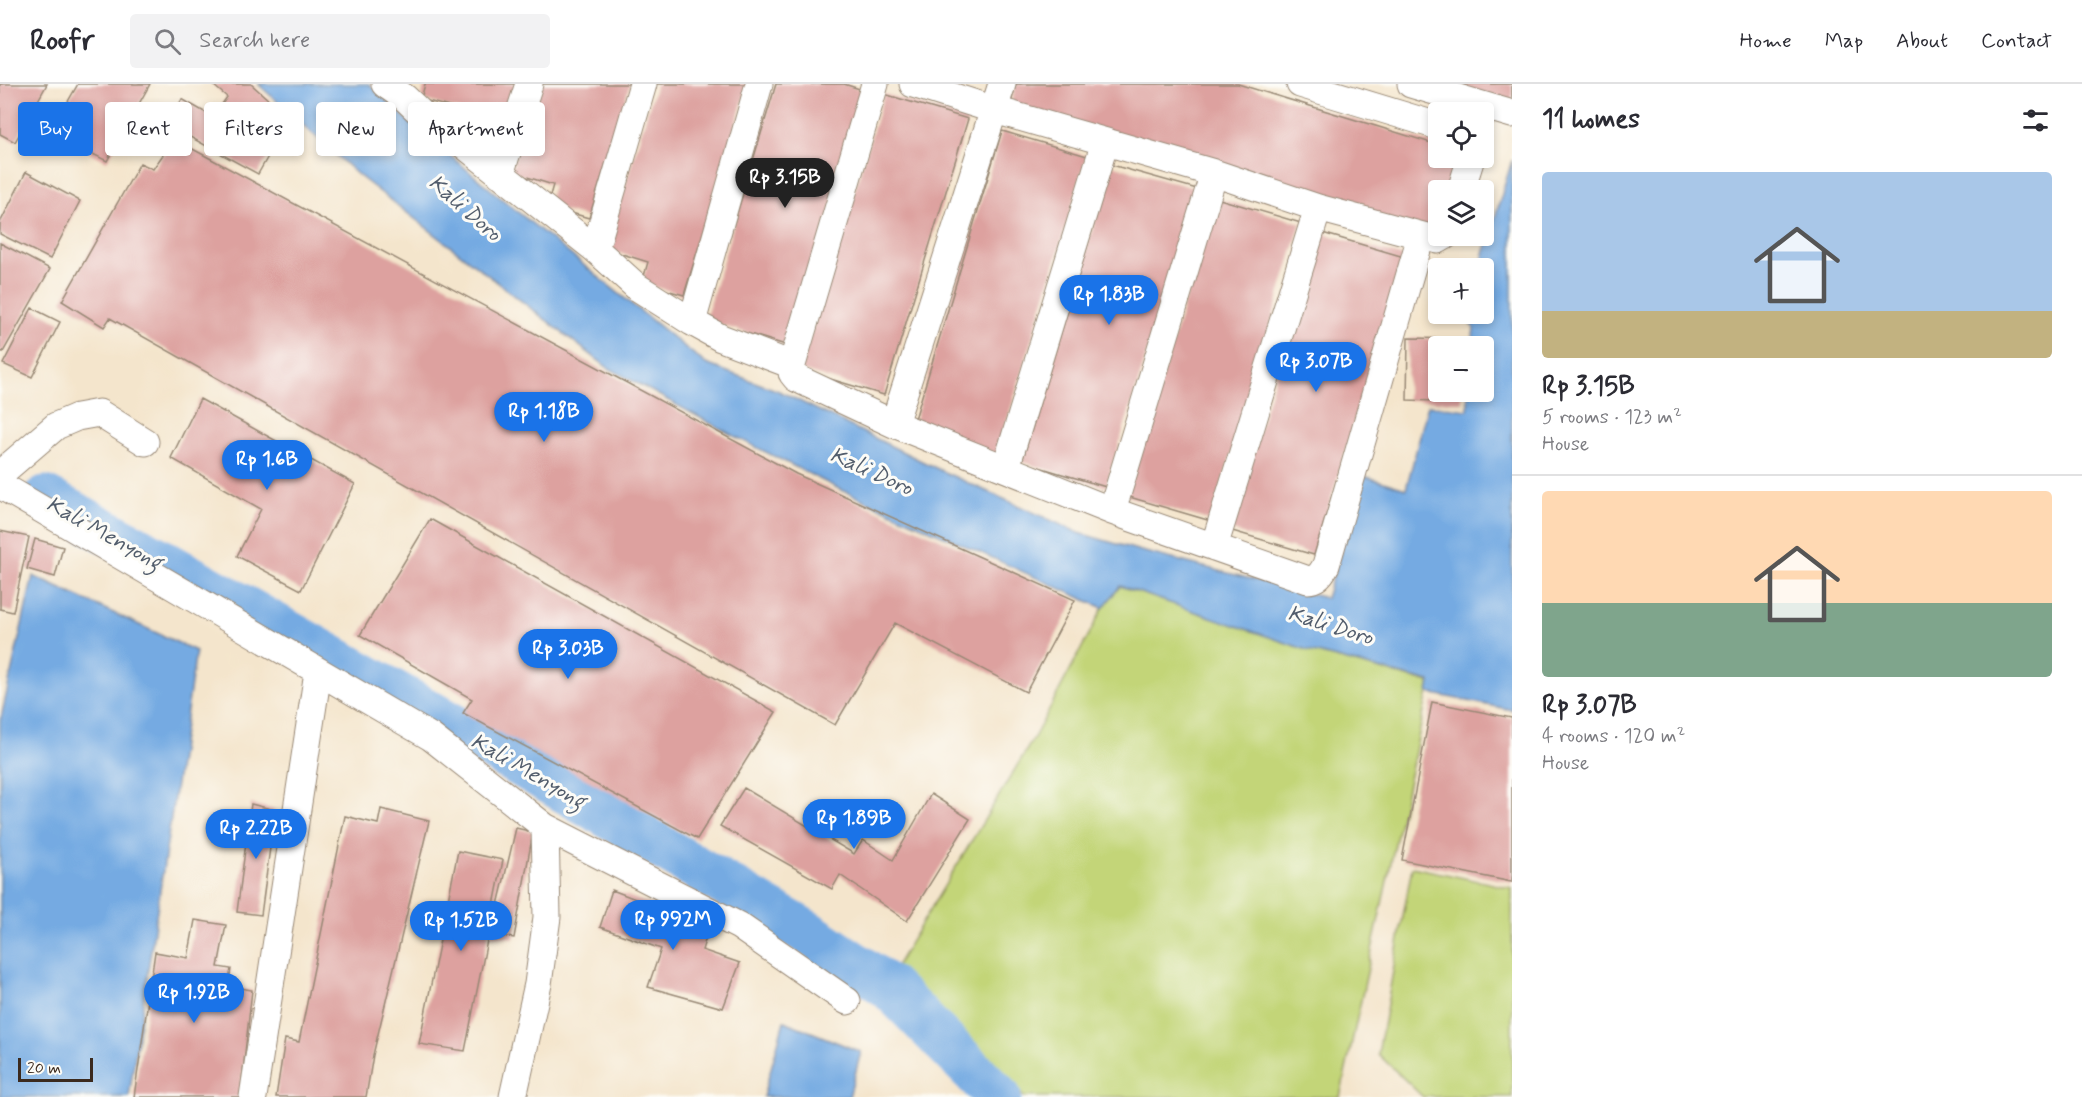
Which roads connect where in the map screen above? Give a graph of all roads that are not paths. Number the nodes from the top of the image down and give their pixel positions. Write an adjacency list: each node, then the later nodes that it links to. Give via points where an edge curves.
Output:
1 (529, 84): 15 (street)
2 (643, 84): 19 (street)
3 (759, 84): 20 (street)
4 (875, 84): 21 (street)
5 (913, 84): 10 (street)
6 (1002, 84): 10 (street)
7 (1300, 84): 12 (street)
8 (1411, 84): 11 (street)
9 (400, 89): 15 (street, via 428,120)
10 (995, 110): 13 (street); 22 (street)
11 (1512, 114)
12 (1428, 123)
13 (1105, 142): 14 (street); 24 (street)
14 (1214, 173): 16 (street); 27 (street)
15 (500, 174): 19 (street)
16 (1318, 208): 17 (street); 28 (street)
17 (1428, 235)
18 (1430, 246): 28 (street, via 1322,573 1308,580)
19 (595, 249): 20 (street, via 637,287)
20 (692, 322): 21 (street, via 721,338)
21 (792, 365): 22 (street, via 796,378)
22 (894, 424): 24 (street)
23 (145, 442): 25 (street, via 99,413 77,417 56,426)
24 (1006, 467): 27 (street)
25 (0, 474)
26 (0, 485): 29 (street)
27 (1112, 511): 28 (street)
28 (1214, 547)
29 (318, 672): 30 (street, via 432,736); 32 (street)
30 (545, 827): 31 (street, via 740,926); 33 (street, via 547,918 538,984)
31 (847, 1000)
32 (254, 1097)
33 (513, 1097)

